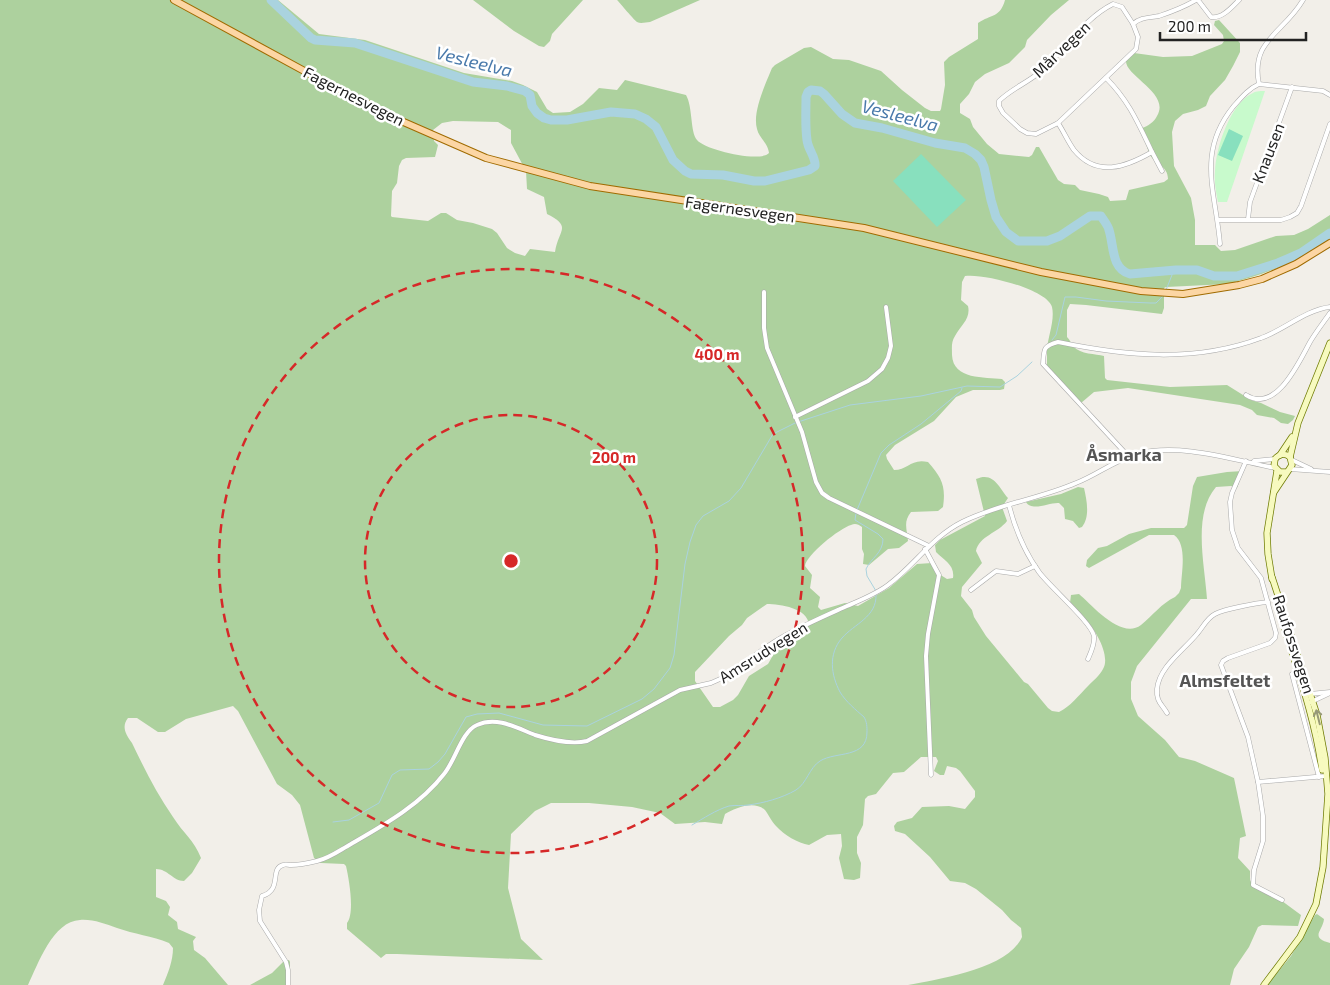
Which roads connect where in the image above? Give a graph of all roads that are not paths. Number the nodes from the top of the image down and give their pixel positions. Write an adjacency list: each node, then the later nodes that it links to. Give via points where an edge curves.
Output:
1 (174, 0): 16 (main road, Fagernesvegen, via 408,124 486,158 590,186 864,228 1041,272 1141,291 1183,294 1239,285 1296,264)
2 (1197, 0): 3 (street, via 1214,18); 5 (street)
3 (1239, 0)
4 (1304, 0): 7 (street, via 1260,51)
5 (1133, 24): 6 (street, Mårvegen, via 1138,37 1136,49); 10 (street, Mårvegen, via 1122,7 1113,4 1106,8 1076,33 1037,75 999,101 1003,113 1027,133 1036,134)
6 (1106, 78): 10 (street, Mårvegen); 12 (street, via 1131,109)
7 (1259, 84): 8 (street); 15 (street, via 1242,96 1229,113 1214,145 1210,182)
8 (1292, 87): 9 (street); 14 (street, Knausen, via 1250,202)
9 (1330, 95)
10 (1058, 123): 12 (street, via 1080,156 1098,166 1130,164)
11 (1330, 124): 14 (street, via 1297,213 1281,220)
12 (1152, 152): 13 (street)
13 (1162, 171)
14 (1248, 219): 15 (street)
15 (1218, 220): 17 (street)
16 (1330, 243)
17 (1220, 244)
18 (764, 292): 24 (street, via 767,348)
19 (886, 307): 24 (street, via 891,346 882,369 868,381)
20 (1330, 307): 26 (street, via 1263,337 1227,349 1197,354 1128,354 1058,342 1047,345 1043,364)
21 (1330, 313): 23 (street, via 1298,366 1276,392 1260,399)
22 (1330, 343): 25 (main road, Raufossvegen)
23 (1246, 395)
24 (795, 417): 37 (street, via 822,493)
25 (1294, 436): 27 (main road, Raufossvegen); 28 (main road, Raufossvegen)
26 (1129, 457): 29 (street, Amsrudvegen, via 1170,450); 36 (street, Amsrudvegen, via 1078,482)
27 (1278, 457): 28 (main road, via 1285,455); 30 (street, Amsrudvegen); 31 (main road, Raufossvegen, via 1274,463)
28 (1291, 459): 32 (street); 33 (main road, Raufossvegen)
29 (1246, 461): 30 (street, Amsrudvegen); 40 (street, via 1232,492 1232,530 1238,548 1261,578)
30 (1252, 462): 31 (street, Amsrudvegen)
31 (1276, 469): 33 (main road, via 1282,473); 35 (main road, Raufossvegen)
32 (1312, 470): 33 (street); 34 (street)
33 (1288, 471): 35 (main road, Raufossvegen)
34 (1330, 472)
35 (1274, 493): 44 (main road, Raufossvegen, via 1267,533 1268,554 1277,603)
36 (1009, 505): 37 (street, Amsrudvegen, via 962,522); 38 (street, via 1019,540)
37 (927, 548): 48 (street, via 939,575 926,656); 52 (street, Amsrudvegen, via 902,575 882,589 784,636 720,679 680,690 587,741 554,740 501,722 476,725 465,736 444,774 402,812 331,856 283,865 278,869 275,886 262,896 258,916 286,962)
38 (1035, 566): 39 (street, via 1018,574 996,571); 41 (street, via 1088,625 1094,636)
39 (971, 590)
40 (1268, 602): 47 (street, via 1229,609 1208,619 1161,679 1158,699); 50 (street, via 1276,636 1270,643 1223,660 1222,668 1248,737)
41 (1088, 659)
42 (1292, 674): 49 (street)
43 (1330, 692): 44 (street); 45 (street)
44 (1308, 695): 45 (main road, Raufossvegen); 46 (main road, Raufossvegen)
45 (1314, 701): 46 (street); 49 (main road, Raufossvegen, one-way to 45, via 1322,740)
46 (1307, 704): 49 (main road, Raufossvegen)
47 (1167, 713)
48 (930, 775)
49 (1323, 776): 50 (street); 53 (main road, Raufossvegen, via 1326,831 1324,867 1316,904 1297,942)
50 (1258, 782): 51 (street, via 1264,833 1253,885)
51 (1282, 900)
52 (288, 985)
53 (1264, 985)

